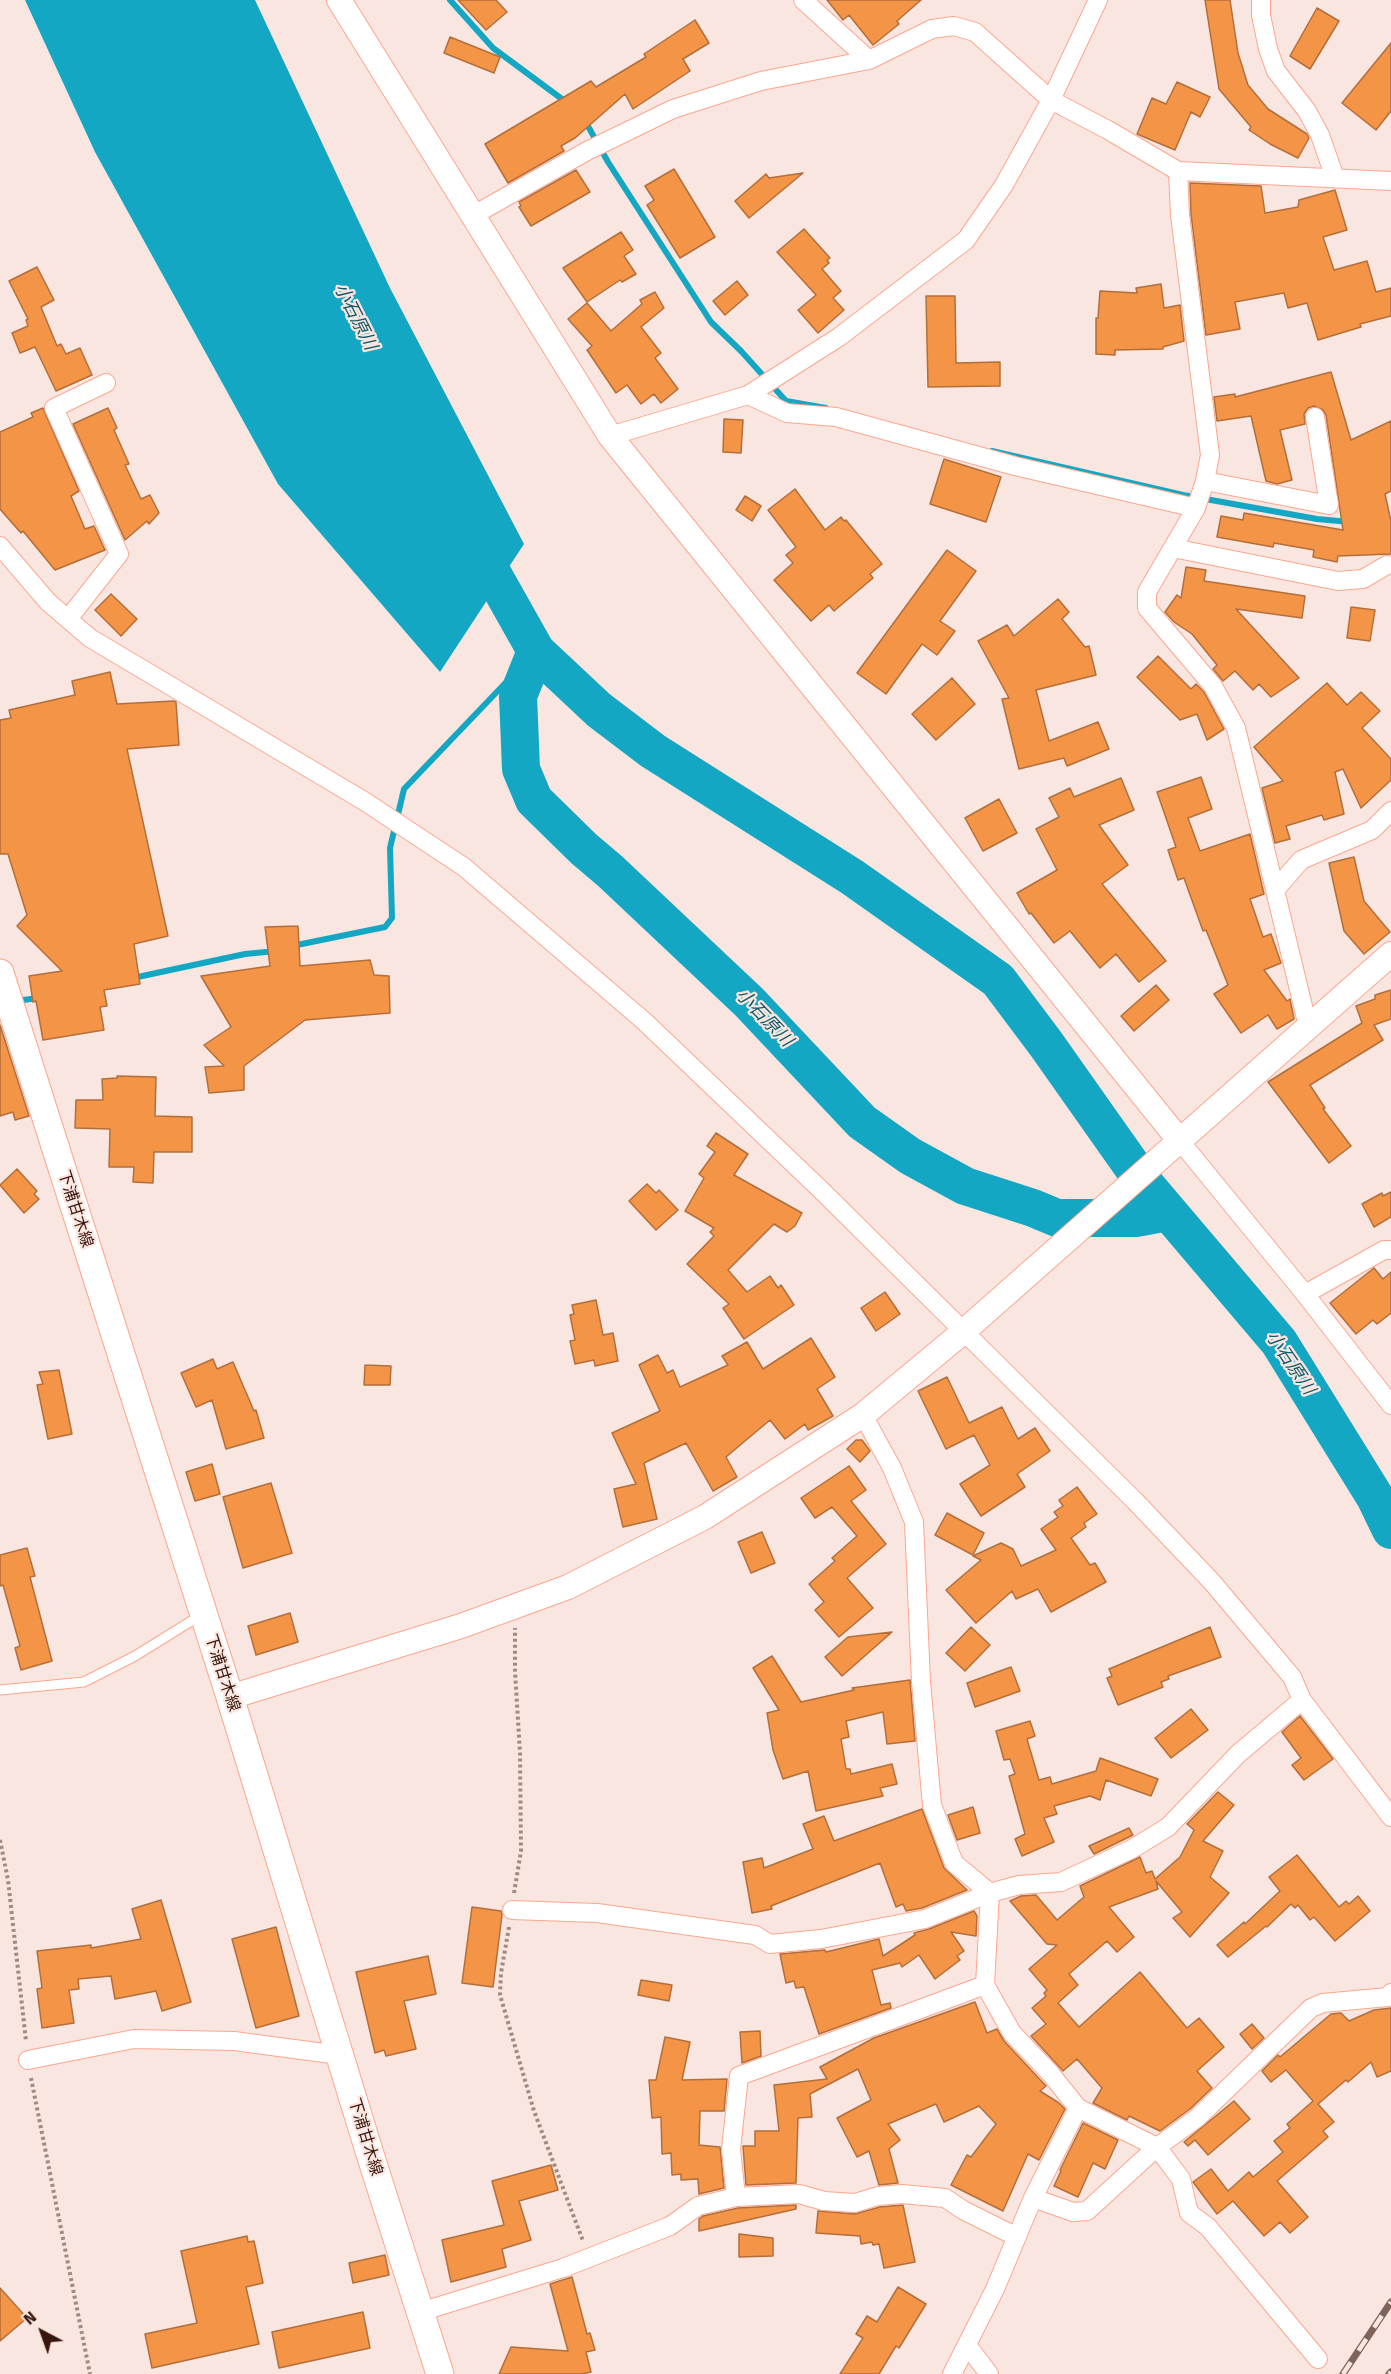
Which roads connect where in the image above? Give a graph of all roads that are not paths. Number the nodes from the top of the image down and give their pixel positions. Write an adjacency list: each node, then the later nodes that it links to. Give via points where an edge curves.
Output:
1 (339, 0): 10 (street)
2 (803, 0): 5 (street)
3 (1098, 0): 6 (street)
4 (1260, 0): 8 (street, via 1276,71 1307,111)
5 (869, 60): 6 (street, via 932,29 954,26 975,32); 10 (street, via 761,81 673,109 587,151)
6 (1052, 100): 7 (street); 12 (street, via 1004,185 966,240 839,338)
7 (1178, 171): 8 (street); 15 (street, via 1208,431 1210,455)
8 (1335, 178): 9 (street)
9 (1391, 181)
10 (472, 216): 14 (street)
11 (106, 383): 20 (street, via 54,408 119,554)
12 (748, 395): 14 (street); 16 (street, via 787,413 836,417 1015,466)
13 (1315, 417): 15 (street, via 1329,505)
14 (610, 436): 26 (street)
15 (1205, 481): 16 (street)
16 (1196, 508): 18 (street)
17 (0, 546): 20 (street, via 48,602)
18 (1173, 548): 19 (street, via 1338,581 1363,579); 22 (street, via 1147,592 1147,608 1213,686 1236,728)
19 (1387, 565)
20 (68, 619): 29 (street, via 90,638 364,801 464,867 652,1028)
21 (1391, 811): 22 (street, via 1372,830 1300,861)
22 (1276, 889): 25 (street)
23 (1391, 954): 25 (street)
24 (0, 973): 32 (main road, 下浦甘木線)
25 (1308, 1027): 26 (street)
26 (1180, 1141): 28 (street); 29 (street)
27 (1391, 1250): 28 (street, via 1384,1250)
28 (1305, 1294): 30 (street)
29 (967, 1327): 31 (street); 35 (street, via 1212,1582 1292,1677)
30 (1391, 1405)
31 (863, 1415): 34 (street, via 705,1517 568,1587 461,1626); 37 (street, via 892,1468 914,1522 921,1682 932,1805 954,1863)
32 (203, 1613): 33 (lane, via 135,1656 84,1682); 34 (main road, 下浦甘木線)
33 (1, 1687)
34 (230, 1697): 41 (main road, 下浦甘木線)
35 (1302, 1700): 36 (street); 37 (street, via 1238,1754 1168,1827 1132,1849 1060,1882 1019,1885)
36 (1391, 1817)
37 (990, 1893): 38 (street, via 925,1919 821,1940 770,1944 755,1935 597,1913); 39 (street)
38 (512, 1910)
39 (985, 1985): 43 (street, via 1012,2033); 45 (street, via 739,2076 731,2149)
40 (1390, 1996): 44 (street, via 1323,2003 1311,2008 1197,2118)
41 (339, 2055): 42 (street, via 234,2041 134,2039); 48 (main road, 下浦甘木線)
42 (28, 2060)
43 (1078, 2108): 44 (street); 46 (street)
44 (1158, 2147): 46 (street, via 1087,2211 1073,2212); 50 (street, via 1181,2179 1189,2212 1208,2227)
45 (736, 2197): 47 (street, via 799,2194 855,2203 902,2194 945,2198); 48 (street, via 698,2206 670,2226 563,2268)
46 (1033, 2198): 47 (street)
47 (1017, 2237): 49 (street)
48 (420, 2312): 51 (main road, 下浦甘木線)
49 (967, 2345): 52 (street); 53 (street)
50 (1318, 2359)
51 (440, 2374)
52 (952, 2374)
53 (989, 2374)

